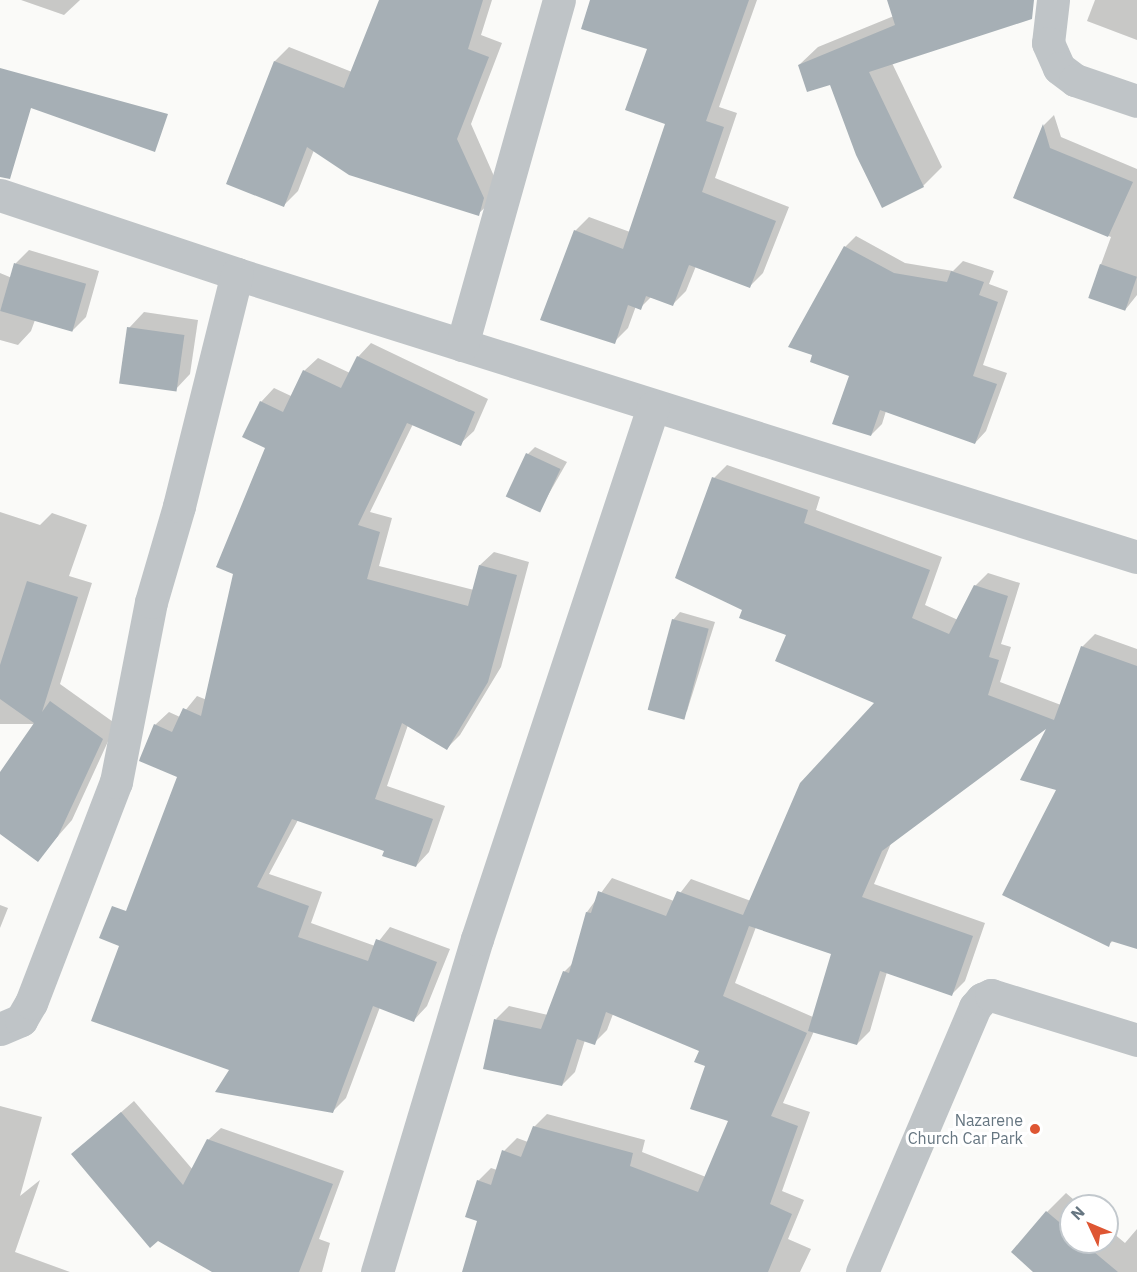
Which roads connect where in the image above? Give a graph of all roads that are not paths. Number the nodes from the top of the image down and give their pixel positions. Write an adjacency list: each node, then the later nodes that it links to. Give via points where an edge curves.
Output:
1 (559, 0): 6 (street)
2 (1053, 0): 3 (street, via 1048,43 1059,68 1076,80)
3 (1137, 101)
4 (0, 195): 5 (street)
5 (237, 274): 6 (street); 9 (street, via 151,602 116,782 31,1003 21,1020)
6 (462, 345): 7 (street)
7 (653, 407): 8 (street); 11 (street, via 477,939)
8 (1137, 557)
9 (0, 1029)
10 (1137, 1040): 12 (street, via 992,995 982,999 975,1007)
11 (377, 1272)
12 (862, 1272)

